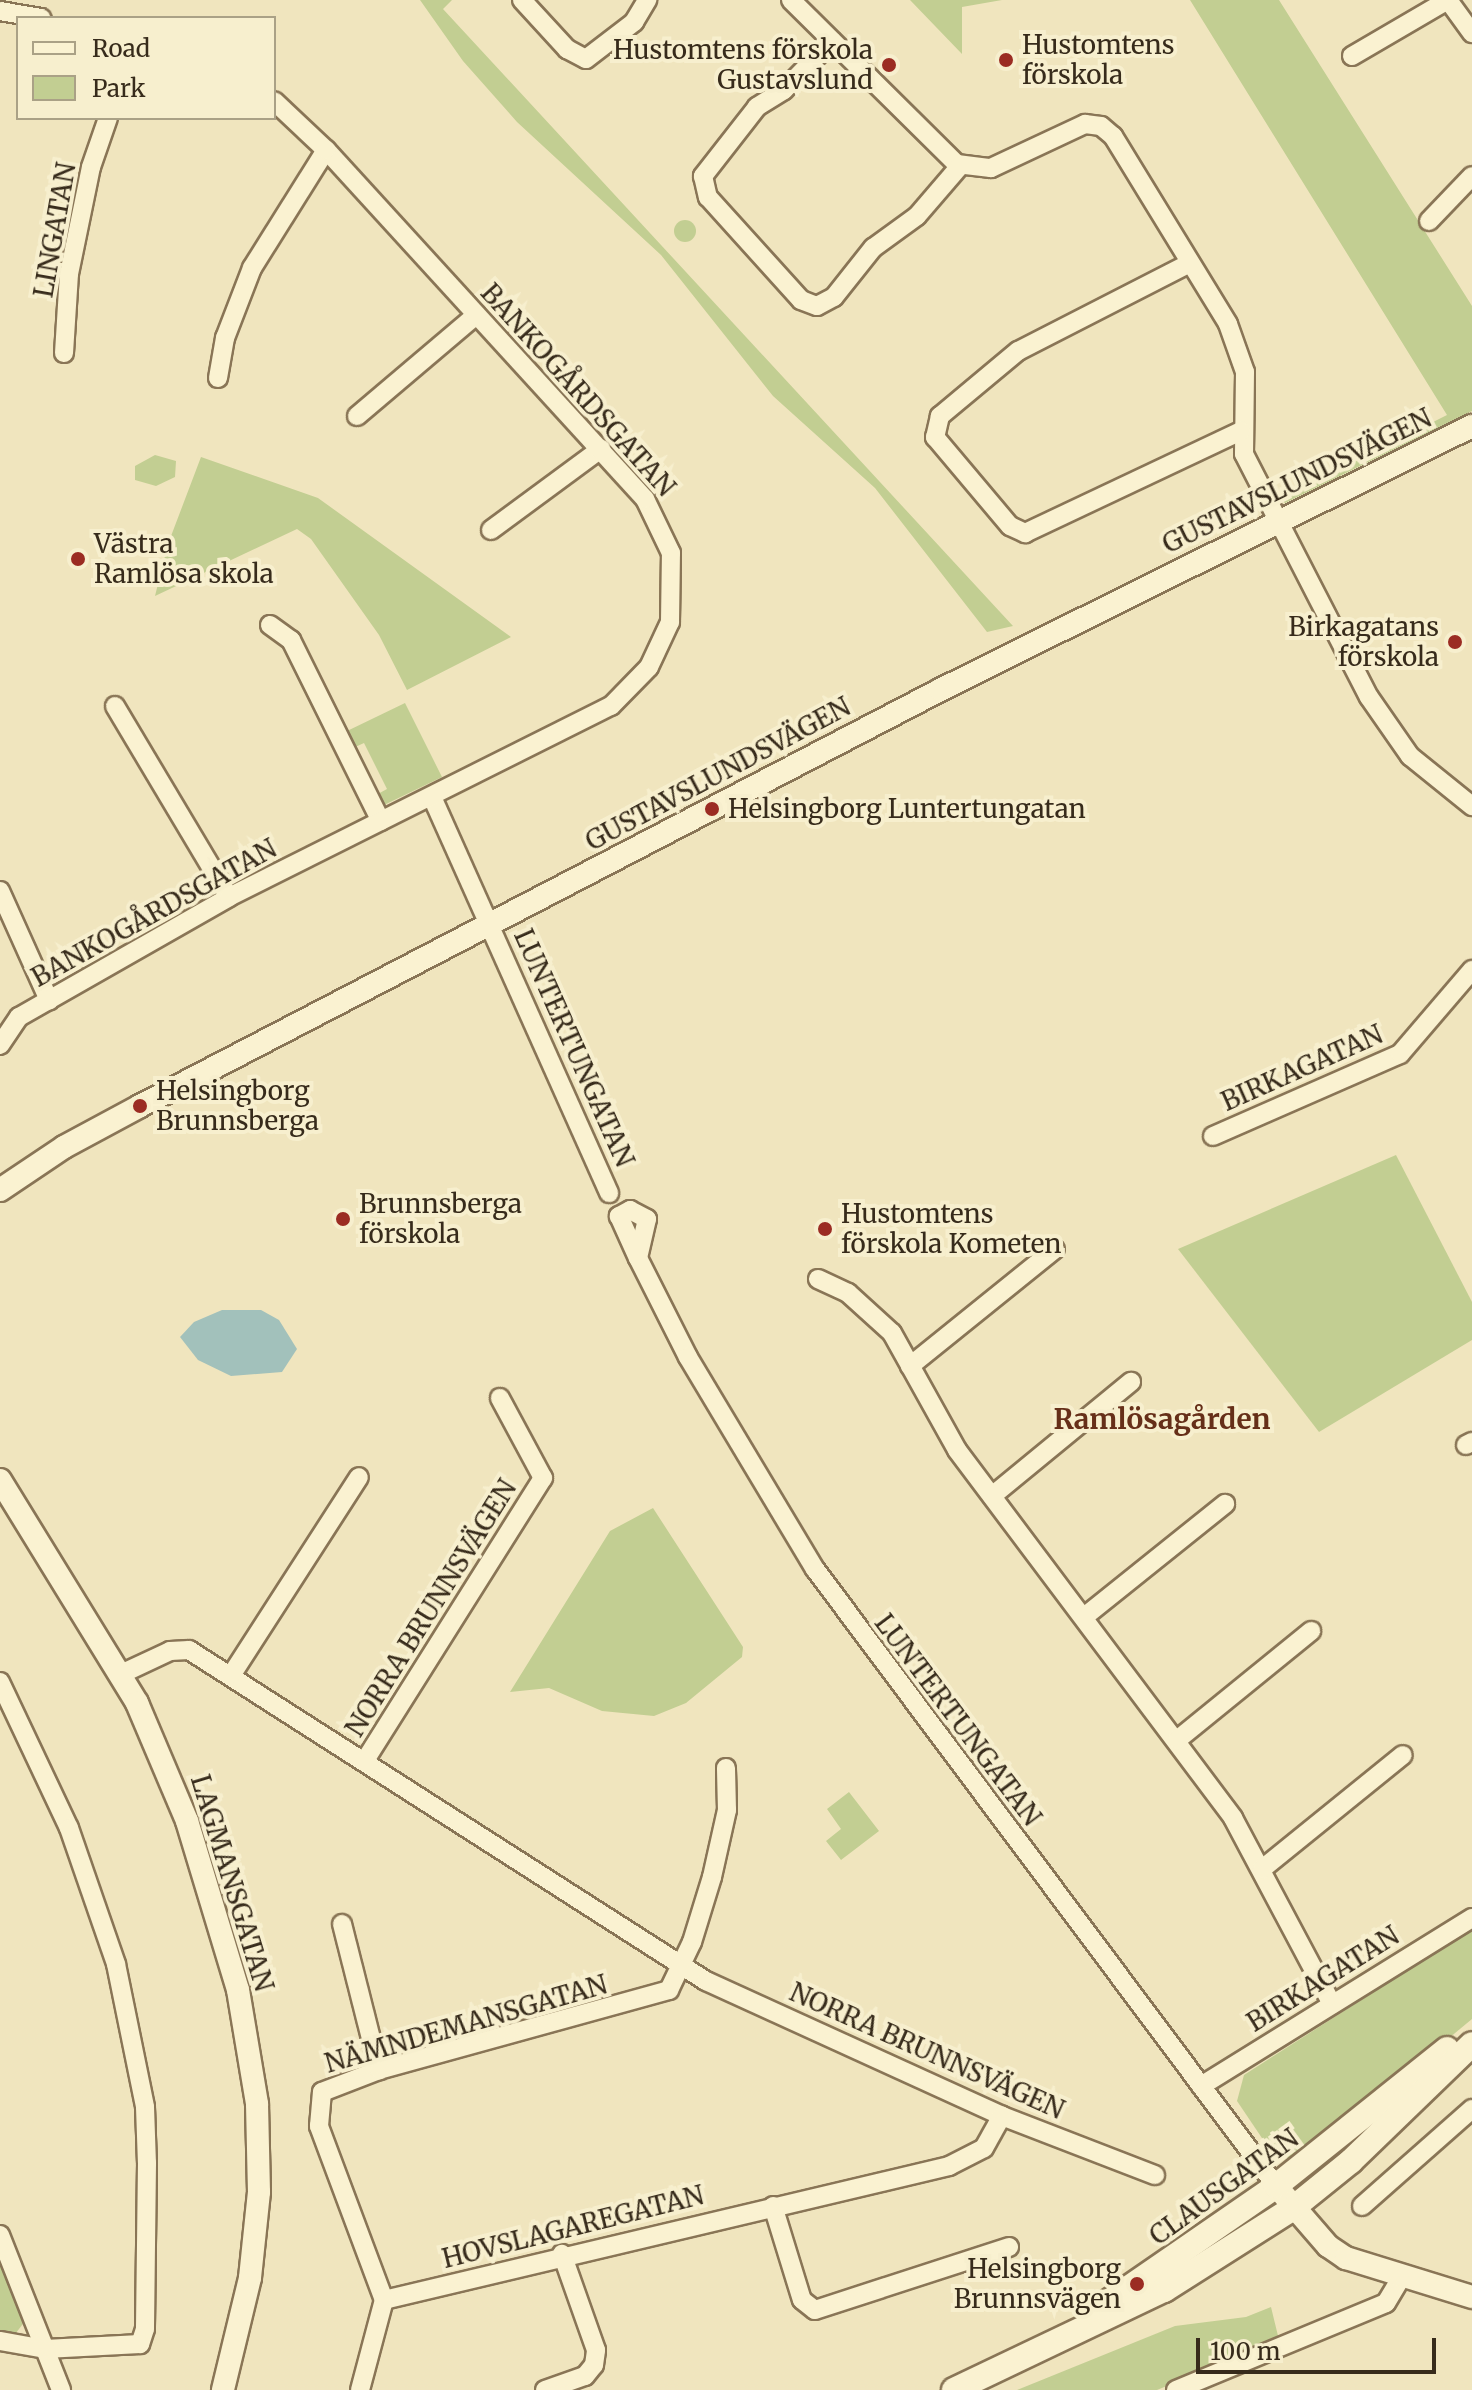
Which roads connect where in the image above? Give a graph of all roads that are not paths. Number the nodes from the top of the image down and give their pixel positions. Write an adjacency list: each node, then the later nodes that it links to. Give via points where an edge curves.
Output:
1 (522, 0): 2 (street, via 567,49 586,59 634,22)
2 (647, 0)
3 (791, 0): 8 (street)
4 (1448, 0): 7 (street); 9 (street)
5 (0, 11): 6 (street)
6 (29, 16)
7 (1472, 33)
8 (832, 41): 13 (street); 13 (street, via 784,90 757,107 703,176 708,197 801,300 817,306 834,297 873,248 917,216)
9 (1352, 56)
10 (276, 103): 12 (street, BANKOGÅRDSGATAN)
11 (107, 120): 18 (street, LINGATAN, via 91,167 69,274)
12 (326, 150): 17 (street, BANKOGÅRDSGATAN); 19 (street, via 252,268 225,338)
13 (960, 166): 16 (street, via 991,168 1078,126 1101,126 1119,144)
14 (1472, 176): 15 (street)
15 (1429, 221)
16 (1190, 263): 22 (street, via 1241,353); 22 (street, via 1018,351 940,416 935,437 1010,526 1025,533)
17 (476, 315): 20 (street); 23 (street, BANKOGÅRDSGATAN)
18 (64, 353)
19 (218, 378)
20 (357, 416)
21 (1472, 426): 24 (street, GUSTAVSLUNDSVÄGEN)
22 (1241, 431): 24 (street, via 1244,454)
23 (601, 449): 25 (street); 28 (street, BANKOGÅRDSGATAN, via 645,499 668,539 674,600 662,642 620,700)
24 (1275, 522): 29 (street, via 1391,733 1431,776); 33 (street, GUSTAVSLUNDSVÄGEN)
25 (491, 530)
26 (270, 625): 30 (street, via 291,640)
27 (115, 706): 32 (street)
28 (432, 797): 30 (street, BANKOGÅRDSGATAN); 33 (street)
29 (1472, 806)
30 (381, 821): 32 (street, BANKOGÅRDSGATAN)
31 (0, 891): 35 (street)
32 (229, 897): 35 (street, BANKOGÅRDSGATAN)
33 (491, 924): 38 (street, GUSTAVSLUNDSVÄGEN, via 64,1147); 39 (street, LUNTERTUNGATAN)
34 (1472, 970): 37 (street, BIRKAGATAN, via 1400,1054)
35 (49, 1000): 36 (street, BANKOGÅRDSGATAN, via 19,1017)
36 (0, 1045)
37 (1213, 1136)
38 (0, 1190)
39 (609, 1193)
40 (1055, 1249): 43 (street)
41 (638, 1258): 67 (street, LUNTERTUNGATAN, via 717,1410 815,1569)
42 (818, 1279): 43 (street, via 842,1289 880,1320)
43 (910, 1366): 48 (street, via 948,1436)
44 (1131, 1382): 48 (street)
45 (500, 1398): 57 (street, NORRA BRUNNSVÄGEN, via 543,1478)
46 (359, 1477): 53 (street)
47 (0, 1480): 52 (street, LAGMANSGATAN)
48 (992, 1496): 50 (street)
49 (1225, 1504): 50 (street)
50 (1084, 1617): 55 (street)
51 (1311, 1631): 55 (street)
52 (121, 1674): 53 (street, NORRA BRUNNSVÄGEN, via 180,1649); 85 (street, LAGMANSGATAN, via 202,1863 252,2061 257,2224)
53 (232, 1674): 57 (street, NORRA BRUNNSVÄGEN)
54 (0, 1682): 82 (street, via 92,1888 127,2006 145,2107 143,2340 124,2349)
55 (1177, 1740): 59 (street)
56 (1403, 1755): 59 (street)
57 (364, 1762): 62 (street, NORRA BRUNNSVÄGEN)
58 (726, 1768): 62 (street, via 724,1823)
59 (1262, 1869): 63 (street)
60 (1472, 1918): 63 (street, BIRKAGATAN)
61 (342, 1924): 66 (street)
62 (681, 1966): 66 (street, NÄMNDEMANSGATAN, via 669,1990 652,1998); 69 (street, NORRA BRUNNSVÄGEN)
63 (1332, 2004): 67 (street, BIRKAGATAN)
64 (1472, 2030): 71 (main road, CLAUSGATAN)
65 (1472, 2044): 74 (main road, CLAUSGATAN, via 1351,2161)
66 (379, 2070): 80 (street, NÄMNDEMANSGATAN, via 324,2088 318,2114)
67 (1201, 2086): 71 (street, LUNTERTUNGATAN)
68 (1472, 2109): 73 (street)
69 (1002, 2116): 70 (street, NORRA BRUNNSVÄGEN); 72 (street, HOVSLAGAREGATAN, via 984,2148 962,2162)
70 (1155, 2175)
71 (1276, 2186): 74 (street); 83 (main road, CLAUSGATAN, via 1166,2265)
72 (773, 2206): 76 (street, via 802,2300 815,2310); 77 (street, HOVSLAGAREGATAN)
73 (1362, 2206)
74 (1293, 2208): 78 (street, via 1346,2258); 83 (main road, CLAUSGATAN, via 1164,2290)
75 (0, 2235): 82 (street)
76 (1009, 2247)
77 (562, 2254): 80 (street, HOVSLAGAREGATAN); 87 (street, via 596,2350 594,2365 585,2376)
78 (1403, 2275): 79 (street); 89 (street, via 1386,2303)
79 (1472, 2297)
80 (384, 2300): 86 (street)
81 (0, 2341): 82 (street)
82 (45, 2349): 84 (street)
83 (998, 2371): 88 (main road, CLAUSGATAN)
84 (61, 2390)
85 (223, 2390)
86 (360, 2390)
87 (545, 2390)
88 (954, 2390)
89 (1176, 2390)

